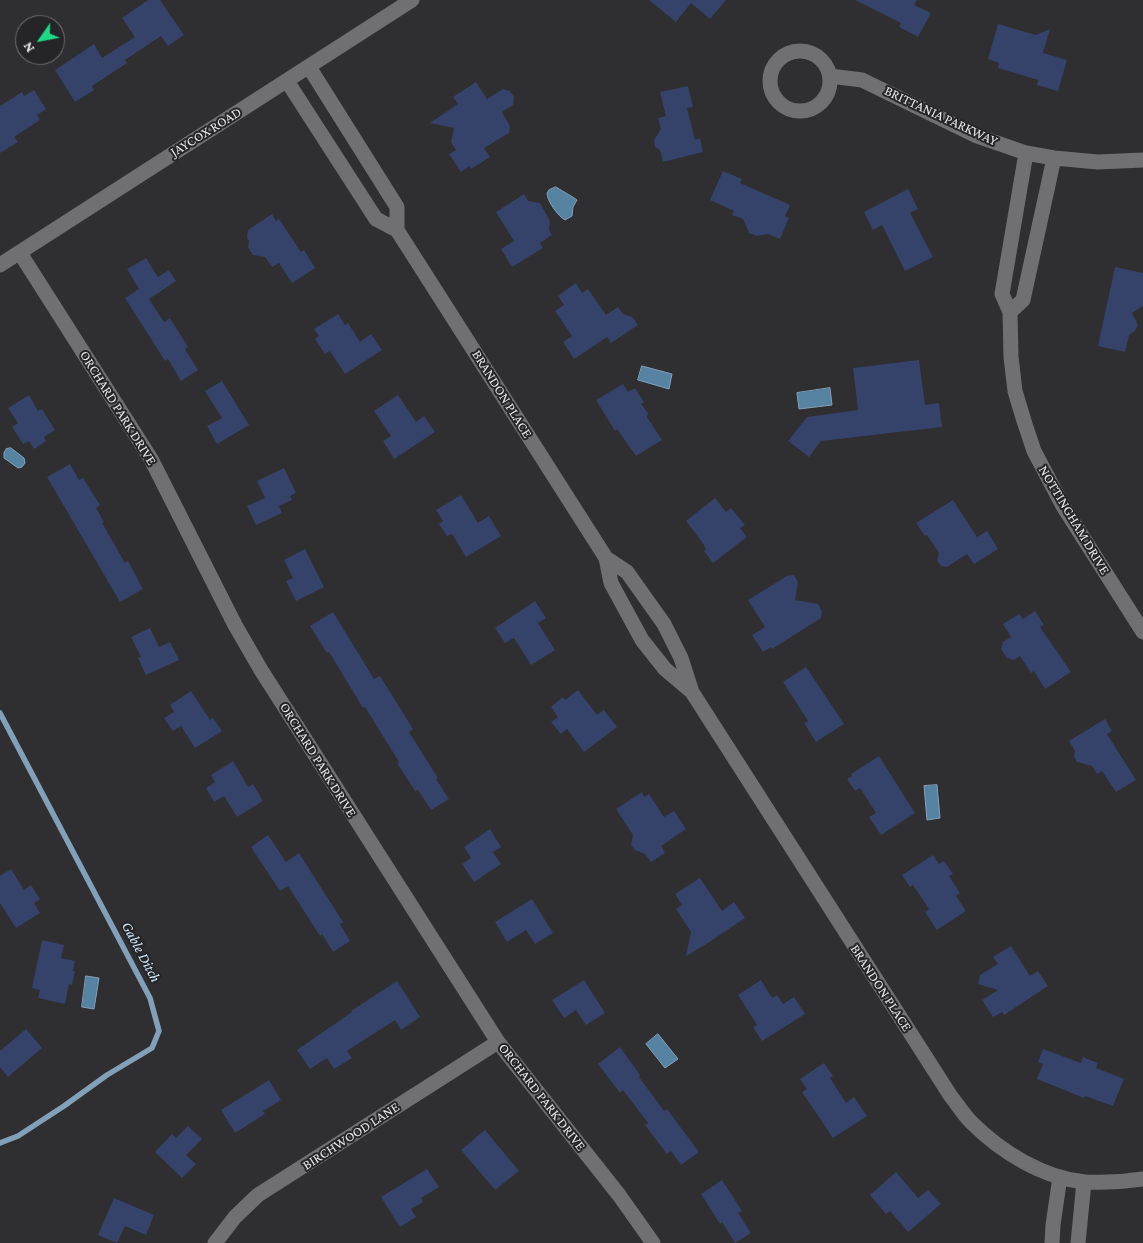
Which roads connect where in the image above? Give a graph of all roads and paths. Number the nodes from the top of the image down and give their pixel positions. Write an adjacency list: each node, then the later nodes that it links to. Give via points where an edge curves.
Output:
1 (412, 0): 2 (street, JAYCOX ROAD)
2 (308, 67): 4 (street, JAYCOX ROAD); 8 (street, via 397,207)
3 (830, 76): 3 (street, via 817,56 794,50 774,63 769,78 772,94 782,106 805,111 824,98); 5 (street, BRITTANIA PARKWAY, via 862,80 969,132)
4 (287, 81): 8 (street, BRANDON PLACE, via 376,219); 9 (street, JAYCOX ROAD)
5 (1026, 153): 6 (street, BRITTANIA PARKWAY); 11 (street, NOTTINGHAM DRIVE, via 1002,294)
6 (1054, 158): 7 (street, BRITTANIA PARKWAY, via 1098,162); 11 (street, via 1023,300)
7 (1143, 160)
8 (397, 230): 12 (street, BRANDON PLACE)
9 (20, 253): 10 (street, JAYCOX ROAD); 15 (street, ORCHARD PARK DRIVE, via 152,459 261,670)
10 (0, 266)
11 (1010, 312): 13 (street, NOTTINGHAM DRIVE, via 1016,391 1034,451 1063,506)
12 (606, 558): 14 (street, BRANDON PLACE, via 627,572 664,624 681,658); 14 (street, BRANDON PLACE, via 611,583 642,640 665,669)
13 (1143, 632)
14 (692, 692): 16 (street, BRANDON PLACE, via 955,1102 995,1144)
15 (498, 1042): 19 (street, BIRCHWOOD LANE, via 258,1196 235,1217); 20 (street, ORCHARD PARK DRIVE)
16 (1060, 1177): 18 (street, BRANDON PLACE); 21 (street)
17 (1143, 1179): 18 (street, BRANDON PLACE)
18 (1084, 1182): 22 (street)
19 (215, 1243)
20 (653, 1243)
21 (1052, 1243)
22 (1078, 1243)

